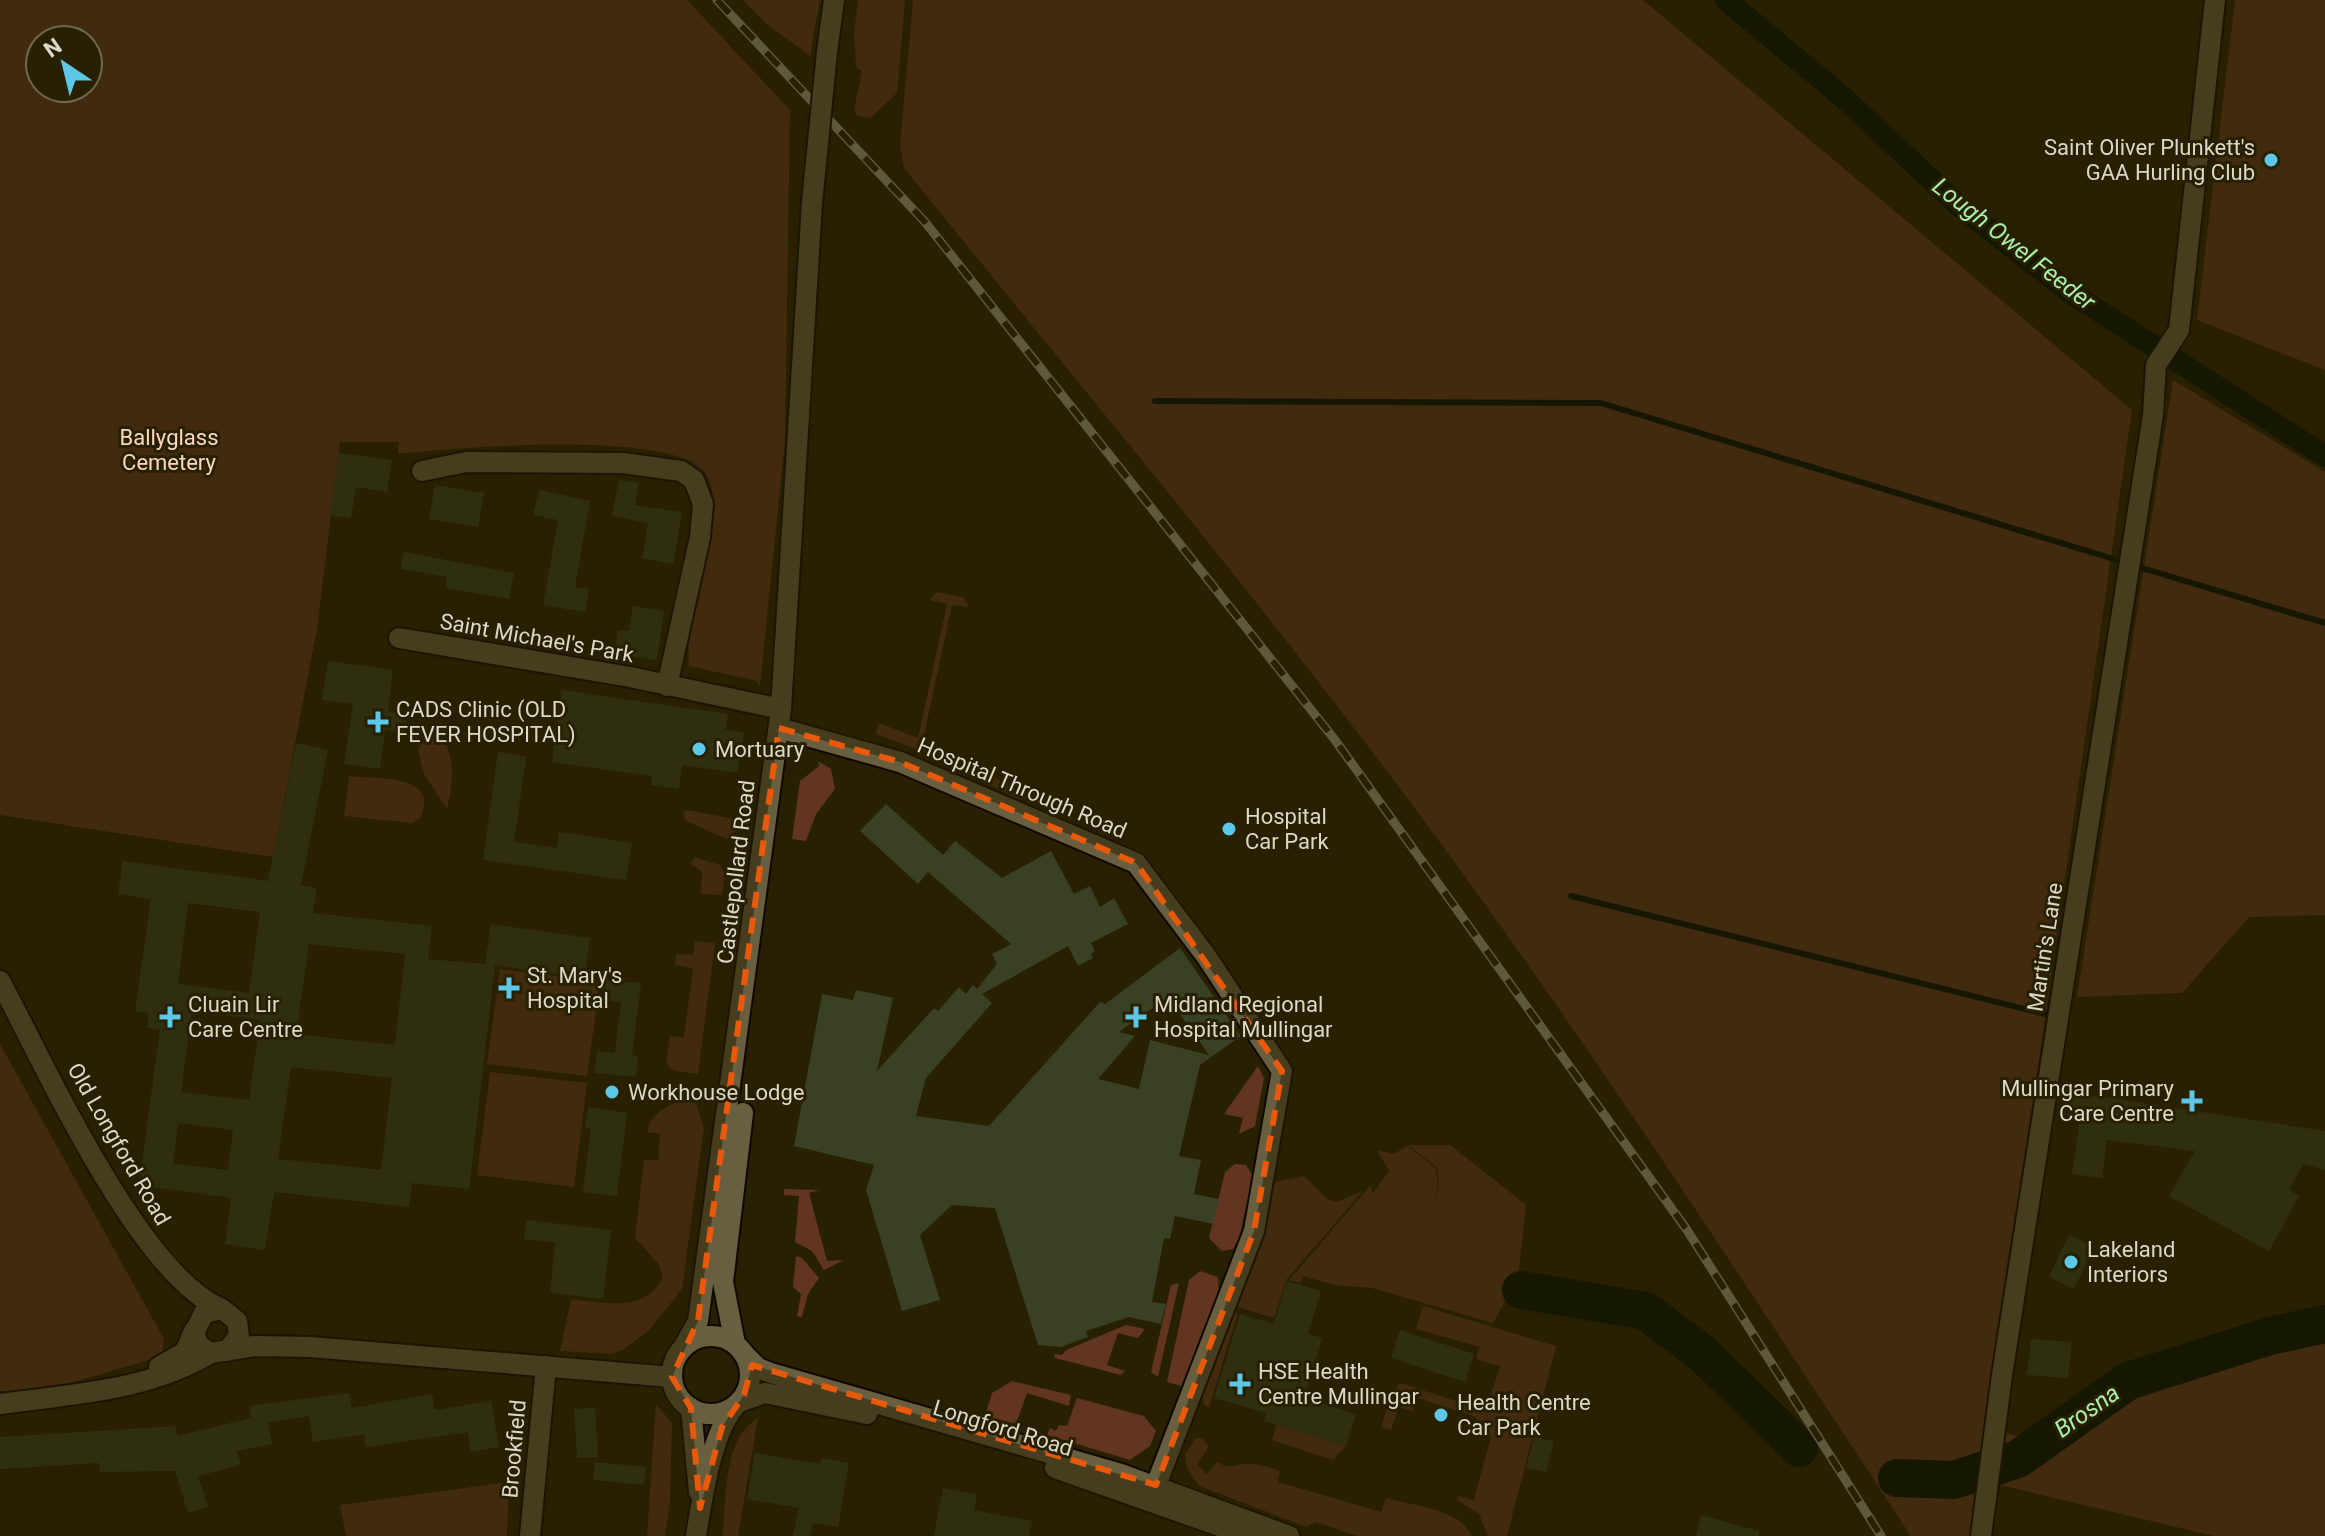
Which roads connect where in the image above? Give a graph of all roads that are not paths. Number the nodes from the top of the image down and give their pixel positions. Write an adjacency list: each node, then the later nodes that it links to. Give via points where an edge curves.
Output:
1 (834, 0): 6 (street, Castlepollard Road, bridge, via 812,203)
2 (2215, 0): 28 (street, Martin's Lane, via 2179,330 2156,365 2153,415)
3 (422, 471): 5 (street, via 466,462 623,463 681,471 694,480 703,504 700,537)
4 (399, 638): 5 (street, Saint Michael's Park)
5 (667, 686): 6 (street, Saint Michael's Park)
6 (784, 722): 12 (street, Castlepollard Road, via 698,1321); 13 (street, via 723,1282); 21 (street, Hospital Through Road, via 900,762 1136,863 1282,1071 1254,1231)
7 (0, 981): 8 (street, Old Longford Road, via 97,1160)
8 (157, 1256): 9 (street, Old Longford Road, via 190,1291); 10 (street)
9 (229, 1314): 10 (street, via 204,1313); 11 (street, Old Longford Road, via 263,1336); 14 (street, via 239,1336)
10 (194, 1328): 14 (street, via 199,1346); 17 (street, via 185,1352)
11 (310, 1347): 14 (street, via 255,1346); 15 (street)
12 (683, 1348): 13 (street, via 708,1336); 16 (street)
13 (739, 1348): 19 (street, via 750,1376); 21 (street, via 758,1368 776,1375)
14 (219, 1352): 17 (street, via 187,1368)
15 (546, 1366): 16 (street); 24 (street, Brookfield)
16 (672, 1377): 20 (street, via 674,1389)
17 (116, 1387): 18 (street)
18 (0, 1404)
19 (737, 1404): 20 (street, via 713,1414); 22 (street, via 722,1427); 23 (street, Longford Road, via 765,1393 901,1423 1037,1461)
20 (691, 1408): 22 (street)
21 (1154, 1484): 23 (street, via 1154,1495); 27 (street)
22 (700, 1508): 25 (street)
23 (1217, 1525): 26 (street, Longford Road)
24 (530, 1536)
25 (696, 1536)
26 (1248, 1536)
27 (1289, 1536)
28 (1981, 1536)

